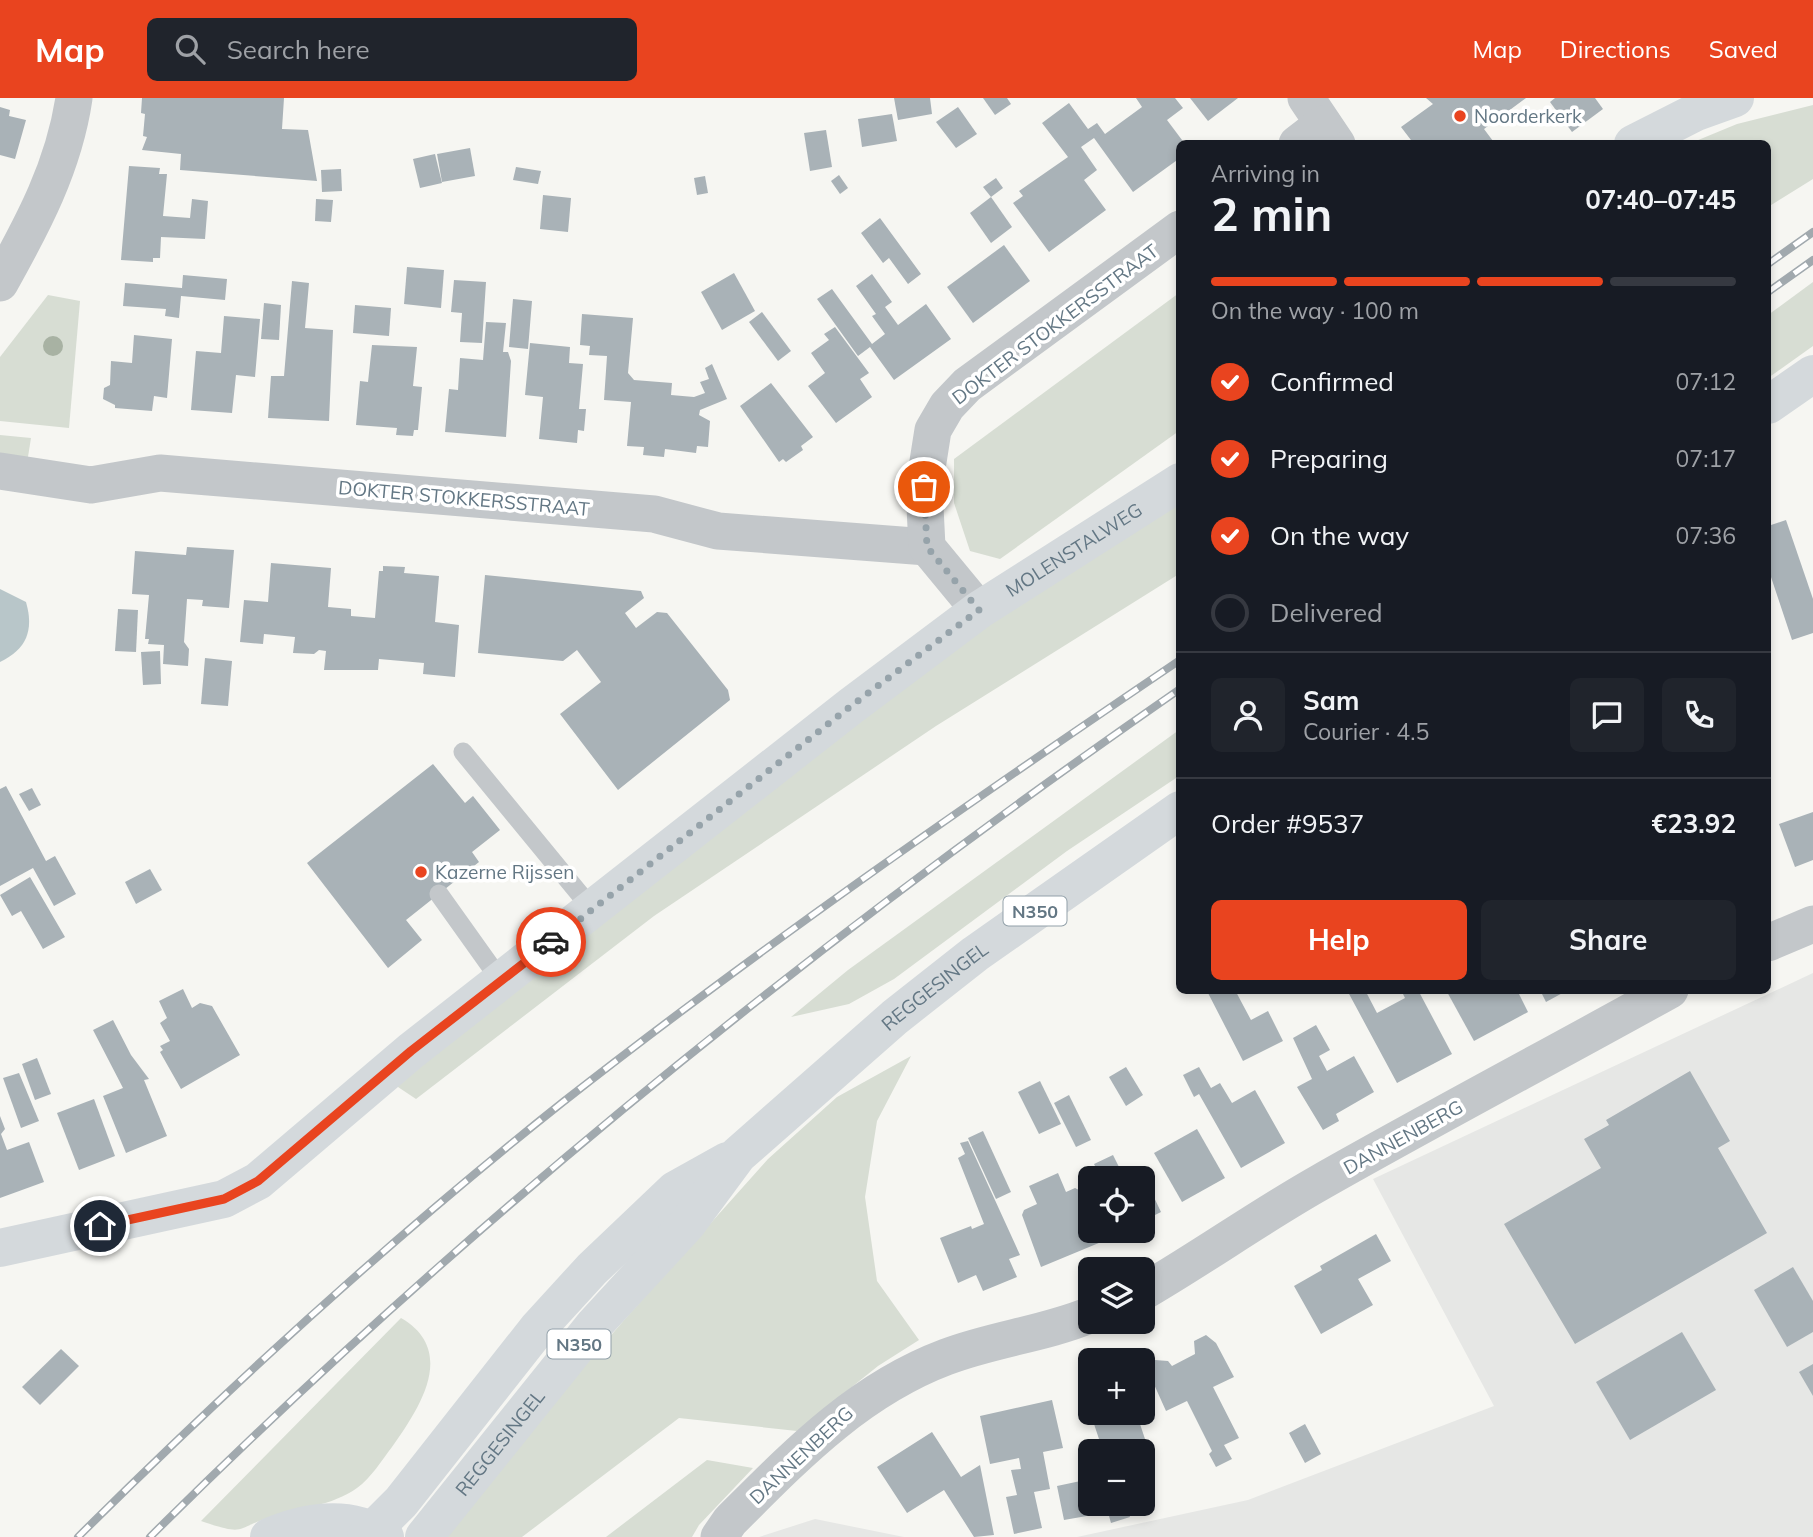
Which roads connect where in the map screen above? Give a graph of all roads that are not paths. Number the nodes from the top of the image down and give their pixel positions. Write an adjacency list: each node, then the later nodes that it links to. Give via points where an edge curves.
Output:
1 (74, 98): 5 (street, via 70,128 33,226)
2 (1735, 98): 3 (main road)
3 (1641, 140)
4 (1176, 232): 10 (street, DOKTER STOKKERSSTRAAT, via 967,385 947,406 933,430 924,487)
5 (0, 283)
6 (1813, 374): 7 (main road)
7 (1771, 403)
8 (0, 471): 10 (street, DOKTER STOKKERSSTRAAT, via 91,485 173,474 654,514 718,531)
9 (1176, 485): 11 (main road, MOLENSTALWEG)
10 (927, 547): 11 (street)
11 (979, 610): 15 (main road, MOLENSTALWEG)
12 (463, 752): 15 (lane)
13 (1176, 813): 20 (main road, REGGESINGEL / N350, via 965,962)
14 (439, 894): 18 (lane)
15 (593, 909): 18 (main road, MOLENSTALWEG)
16 (1813, 924): 17 (street)
17 (1771, 942)
18 (501, 981): 21 (main road, MOLENSTALWEG, via 258,1181 224,1199)
19 (1663, 994): 22 (street, DANNENBERG, via 1322,1181)
20 (738, 1155): 24 (main road, REGGESINGEL / N350, via 675,1190 592,1269 538,1328 401,1502); 26 (main road, REGGESINGEL / N350, via 687,1224 594,1324)
21 (0, 1248)
22 (1155, 1285)
23 (1078, 1319): 27 (street, DANNENBERG, via 955,1353 881,1388 845,1411 739,1512)
24 (368, 1532): 25 (main road, via 323,1521)
25 (269, 1537)
26 (424, 1537)
27 (719, 1537)

